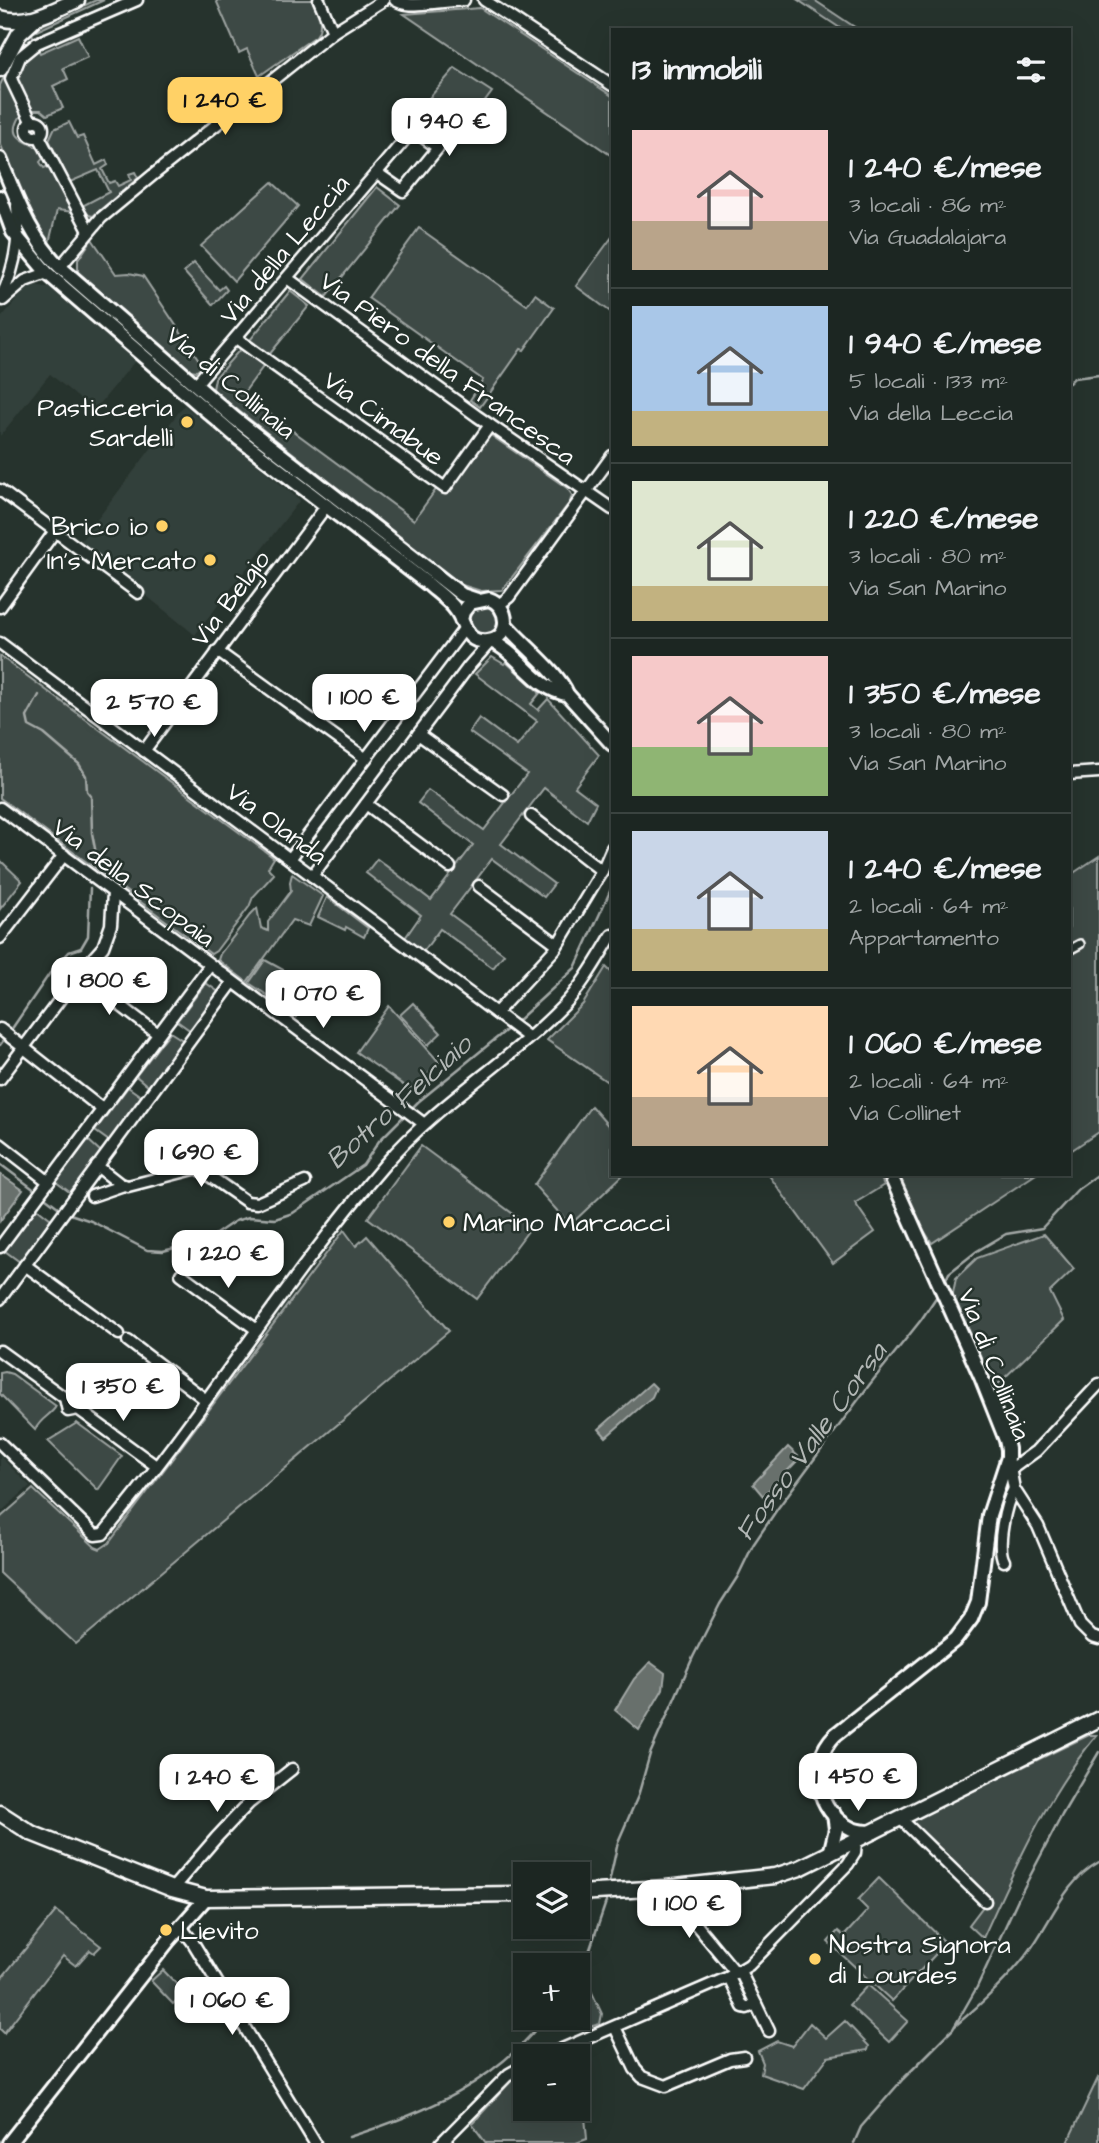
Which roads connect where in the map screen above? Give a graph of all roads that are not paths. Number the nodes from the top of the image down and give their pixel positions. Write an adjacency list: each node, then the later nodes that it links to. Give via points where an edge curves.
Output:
1 (77, 0): 10 (main road)
2 (137, 0): 18 (street, via 37,43 20,57 11,79 31,121 27,133 39,136)
3 (319, 0): 11 (street)
4 (384, 0): 11 (street)
5 (395, 0): 8 (street, via 415,5)
6 (464, 0): 8 (street)
7 (484, 0): 13 (street)
8 (434, 1)
9 (0, 18): 10 (main road)
10 (37, 18): 12 (main road, via 19,34)
11 (333, 32): 18 (street)
12 (0, 69)
13 (611, 84)
14 (0, 159): 17 (street, Via di Collinaia)
15 (377, 173): 15 (street, Via della Leccia, via 414,130 438,148 403,191); 22 (street, Via della Leccia)
16 (0, 197): 19 (street, Via di Collinaia)
17 (16, 198): 19 (street); 20 (street, Via di Collinaia, via 40,243)
18 (89, 231): 20 (street)
19 (17, 238): 21 (street, Via di Collinaia); 23 (street, via 12,273)
20 (60, 267): 25 (street, Via di Collinaia)
21 (47, 273): 23 (street, via 23,283); 30 (street, Via di Collinaia, via 222,424)
22 (287, 278): 24 (street, Via della Leccia); 26 (street, Via Piero della Francesca)
23 (0, 301)
24 (236, 338): 25 (street, Via della Leccia); 26 (street, Via Cimabue, via 445,488)
25 (197, 384): 34 (street, Via di Collinaia, via 435,575)
26 (490, 425): 29 (street, Via Piero della Francesca)
27 (611, 457): 29 (street)
28 (0, 490): 32 (street)
29 (585, 492): 31 (street, Via Piero della Francesca); 35 (street)
30 (327, 505): 38 (street, Via di Collinaia, via 428,584 457,611); 41 (street, Via Belgio)
31 (611, 508)
32 (55, 531): 33 (street); 36 (street)
33 (138, 593)
34 (477, 600): 35 (street); 38 (street, via 465,608)
35 (500, 604): 37 (street)
36 (0, 607)
37 (505, 624): 39 (street); 42 (street, via 563,684)
38 (463, 625): 39 (street, via 473,639); 46 (street)
39 (491, 641): 42 (street, via 511,652 553,692); 43 (street)
40 (0, 643): 45 (street, Via Olanda)
41 (218, 651): 45 (street, Via Belgio); 46 (street)
42 (566, 694): 44 (street)
43 (418, 734): 49 (street); 50 (street)
44 (611, 743)
45 (144, 751): 55 (street, Via Olanda)
46 (365, 758): 55 (street)
47 (1099, 772): 48 (street)
48 (1071, 774)
49 (503, 795)
50 (366, 804): 56 (street); 58 (street)
51 (0, 808): 54 (street, Via della Scopaia)
52 (531, 816): 57 (street)
53 (611, 850): 57 (street)
54 (64, 855): 60 (street, Via della Scopaia); 62 (street)
55 (289, 859): 58 (street, Via Olanda)
56 (450, 867)
57 (602, 871): 63 (street)
58 (313, 876): 69 (street, Via Olanda)
59 (479, 886): 63 (street)
60 (113, 893): 66 (street, Via della Scopaia); 67 (street, via 108,937)
61 (611, 937): 72 (street, via 572,996)
62 (0, 938)
63 (557, 944): 69 (street)
64 (1080, 944): 65 (street)
65 (1071, 949)
66 (211, 965): 68 (street, Via della Scopaia); 71 (street)
67 (79, 974): 71 (street); 73 (street)
68 (233, 982): 76 (street, Via della Scopaia); 78 (street)
69 (498, 1014): 72 (street, Via Olanda)
70 (0, 1029): 73 (street)
71 (158, 1034): 75 (street)
72 (528, 1037): 76 (street)
73 (20, 1046): 74 (street); 75 (street)
74 (0, 1079)
75 (102, 1110): 82 (street)
76 (423, 1123): 88 (street, via 346,1210)
77 (0, 1144): 82 (street)
78 (97, 1166): 81 (street); 85 (street)
79 (891, 1176): 95 (street, Via di Collinaia, via 997,1416)
80 (305, 1182): 81 (street, via 257,1203 240,1199 198,1168)
81 (124, 1185): 83 (street)
82 (43, 1190): 84 (street)
83 (92, 1196)
84 (0, 1247)
85 (25, 1265): 87 (street); 89 (street)
86 (181, 1275): 88 (street)
87 (0, 1299)
88 (257, 1330): 93 (street)
89 (119, 1334)
90 (128, 1341): 93 (street)
91 (0, 1351): 96 (street, via 65,1398 68,1411 78,1409)
92 (1099, 1384): 97 (street, via 1036,1451)
93 (206, 1400): 96 (street)
94 (0, 1443): 96 (street, via 97,1536)
95 (1008, 1457): 97 (street, Via di Collinaia); 104 (street, via 989,1515 980,1595 971,1619 956,1639 825,1747 817,1778)
96 (156, 1466)
97 (1010, 1470): 98 (street, Via di Collinaia)
98 (1014, 1489): 99 (street, via 1007,1503 1001,1544); 100 (street, Via di Collinaia, via 1038,1526 1080,1625)
99 (1004, 1561)
100 (1099, 1639)
101 (1099, 1720): 105 (main road)
102 (292, 1769): 109 (street, via 249,1803)
103 (0, 1813): 109 (main road, via 31,1833)
104 (835, 1818): 106 (street); 107 (street)
105 (901, 1819): 106 (main road); 113 (street)
106 (851, 1839): 107 (main road); 115 (street, via 855,1853 848,1864)
107 (830, 1854): 108 (main road, via 775,1876)
108 (666, 1888): 110 (main road); 115 (street)
109 (172, 1889): 112 (main road)
110 (590, 1892)
111 (513, 1894): 112 (main road)
112 (205, 1898): 114 (street)
113 (985, 1901)
114 (181, 1927): 121 (street); 122 (street)
115 (735, 1973): 116 (street); 117 (street, via 743,2007 756,2004)
116 (615, 2027): 118 (street); 119 (street, via 635,2069 642,2077 666,2086)
117 (769, 2031)
118 (575, 2044)
119 (744, 2057)
120 (513, 2072): 123 (street)
121 (9, 2143)
122 (314, 2143)
123 (440, 2143)

